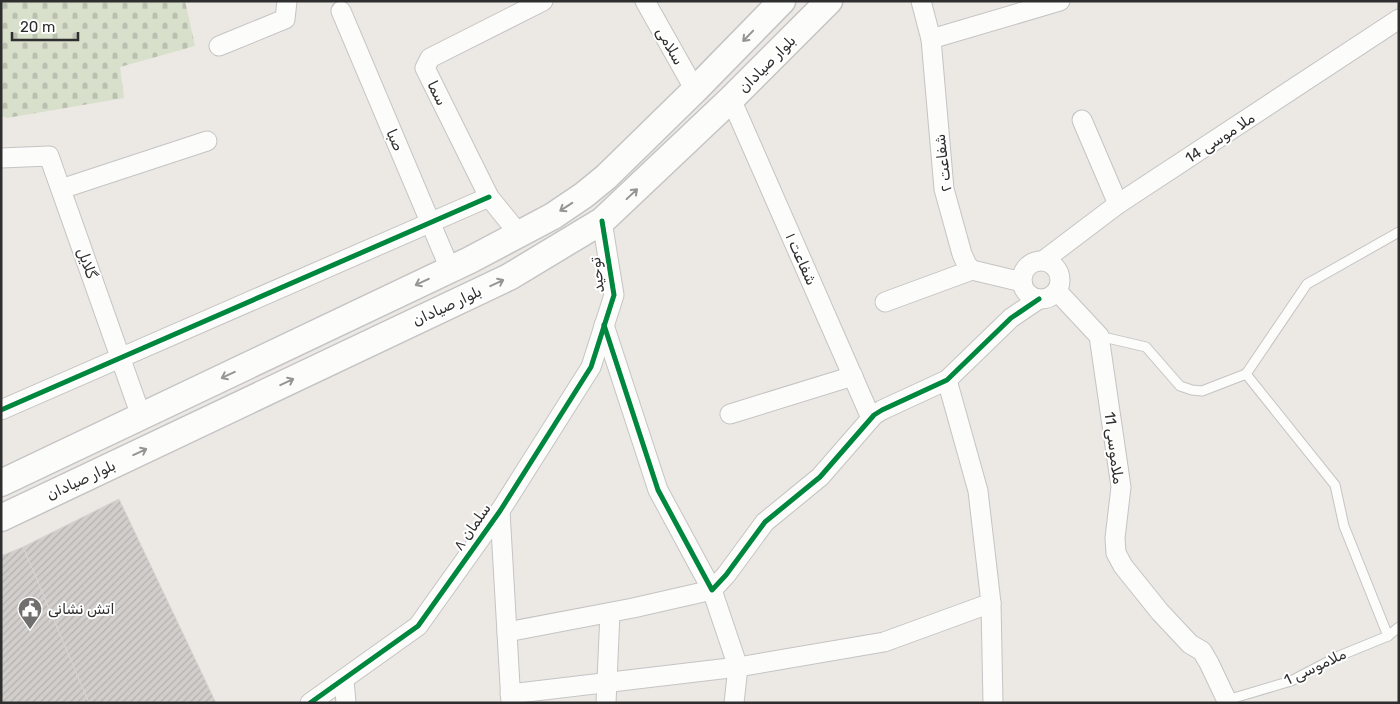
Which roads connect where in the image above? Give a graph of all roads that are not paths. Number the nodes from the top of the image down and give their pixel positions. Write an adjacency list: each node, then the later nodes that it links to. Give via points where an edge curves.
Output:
1 (287, 1): 11 (street, via 285,19)
2 (544, 1): 18 (street, سما, via 430,58 426,68)
3 (645, 1): 12 (street, سلامی)
4 (782, 1): 12 (main road, one-way to 12)
5 (829, 1): 13 (main road, بلوار صیادان)
6 (921, 1): 10 (street, شفاعت ۲)
7 (1060, 1): 10 (street)
8 (341, 11): 21 (street, صبا)
9 (1399, 19): 19 (street, ملا موسی 14)
10 (931, 39): 26 (street, شفاعت ۲, via 944,189 962,254)
11 (218, 46)
12 (695, 90): 23 (main road, one-way to 23, via 584,195)
13 (731, 99): 20 (main road, بلوار صیادان, one-way to 13); 35 (street, شفاعت ۱)
14 (1082, 120): 19 (street)
15 (207, 141): 17 (street)
16 (1, 158): 17 (street, گلایل, via 49,156)
17 (61, 189): 33 (street, گلایل)
18 (489, 197): 21 (street); 23 (street, سما)
19 (1118, 204): 24 (street, ملا موسی 14)
20 (602, 221): 31 (street, توحید, via 614,295); 43 (main road, بلوار صیادان, one-way to 20, via 509,277)
21 (429, 223): 25 (street, صبا); 33 (street)
22 (1399, 232): 34 (lane, via 1307,284)
23 (519, 234): 25 (main road)
24 (1044, 260): 27 (street, via 1028,266); 28 (street, via 1058,270 1061,278)
25 (450, 269): 39 (main road, one-way to 39)
26 (972, 270): 27 (street); 30 (street)
27 (1022, 282): 29 (street, via 1025,291)
28 (1057, 292): 29 (street, via 1048,299); 32 (street)
29 (1039, 299): 36 (street, via 1011,318)
30 (885, 302)
31 (604, 325): 42 (street, سلمان ۸, via 591,367); 44 (street, via 658,490)
32 (1099, 336): 34 (lane, via 1146,347 1180,386 1192,390 1202,391); 54 (street, ملاموسی 11, via 1121,487 1116,553 1160,612 1190,644 1202,651)
33 (121, 358): 37 (street); 39 (street, گلایل)
34 (1246, 374): 49 (lane, via 1335,485 1344,526)
35 (853, 376): 38 (street); 40 (street, شفاعت ۱)
36 (947, 380): 40 (street); 45 (street, via 978,490)
37 (1, 410)
38 (730, 414)
39 (140, 416): 41 (main road)
40 (871, 418): 44 (street, via 820,477 765,522)
41 (1, 483)
42 (500, 511): 48 (street); 51 (street, سلمان ۸, via 418,626)
43 (1, 518)
44 (712, 590): 46 (street); 50 (street)
45 (991, 603): 50 (street, via 884,642); 59 (street)
46 (610, 613): 48 (street); 52 (street)
47 (1399, 627): 49 (lane, ملاموسی 1)
48 (507, 632): 53 (street)
49 (1388, 636): 54 (lane, ملاموسی 1, via 1291,680)
50 (738, 667): 52 (street); 58 (street)
51 (344, 680): 55 (street, سلمان ۸); 56 (street)
52 (606, 683): 53 (street); 57 (street)
53 (511, 698)
54 (1227, 701)
55 (310, 703)
56 (346, 703)
57 (606, 703)
58 (734, 703)
59 (992, 703)

